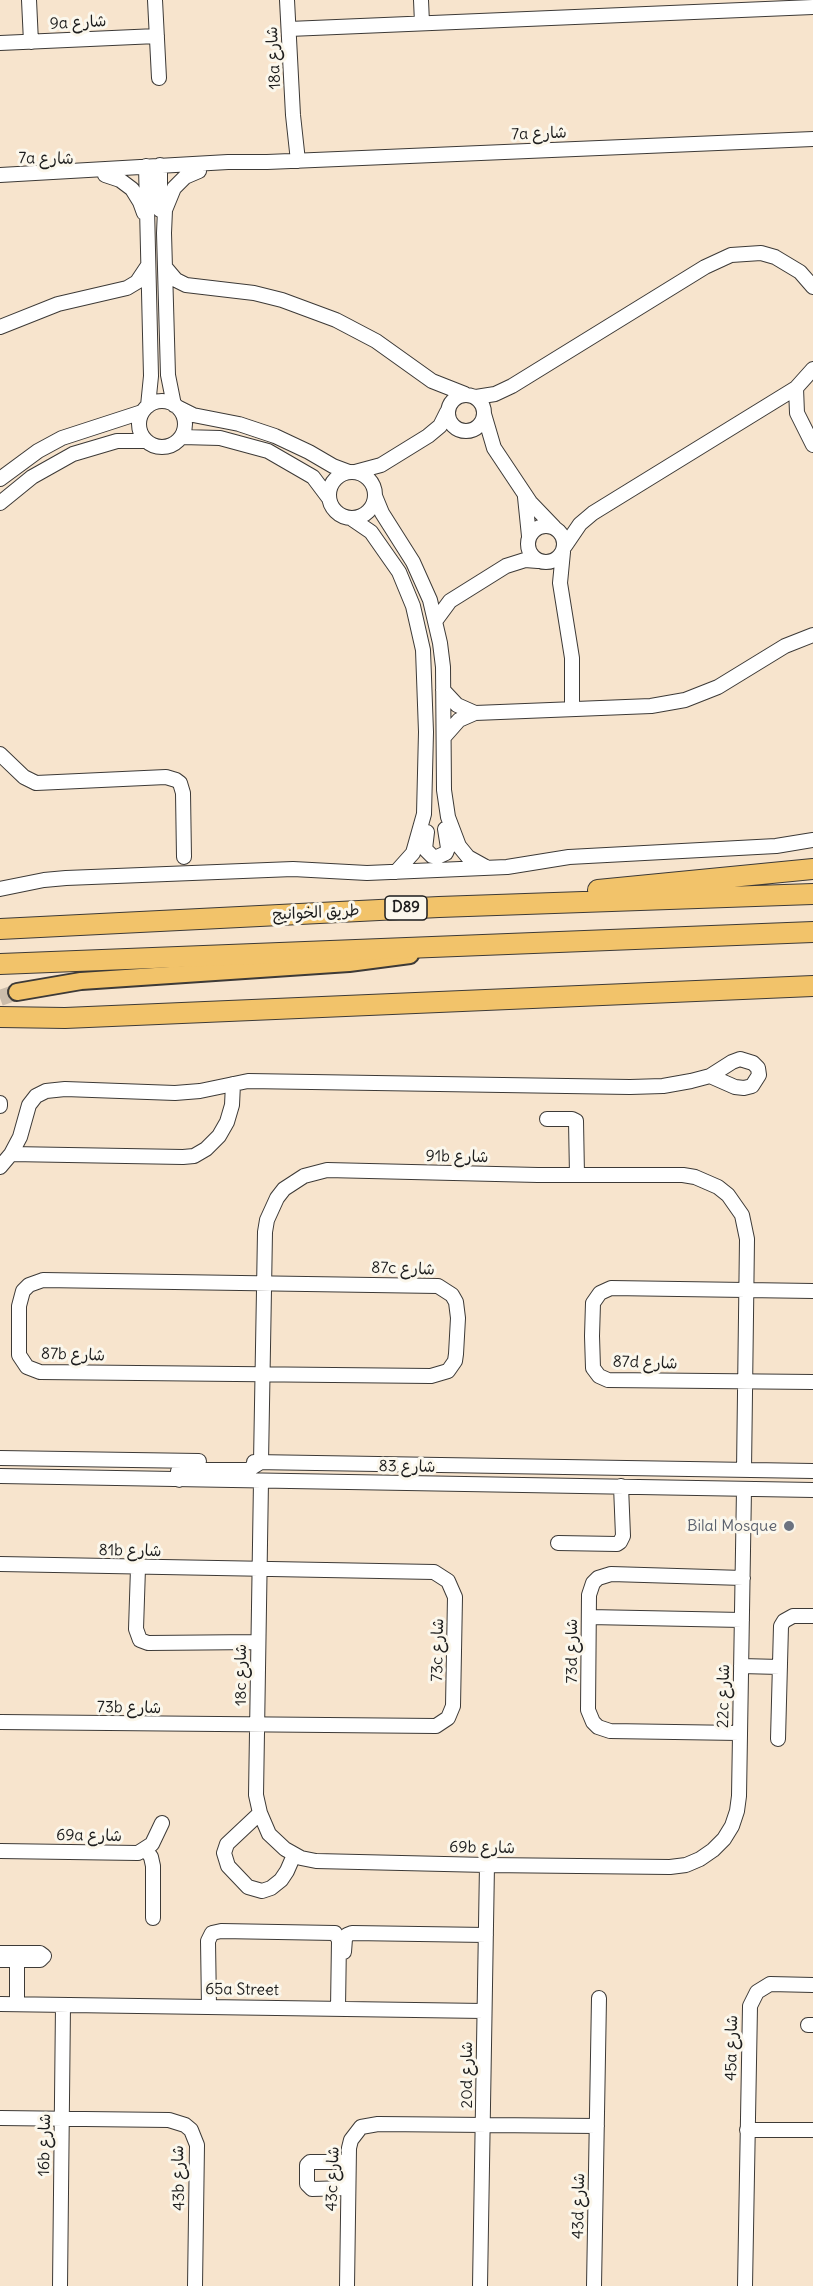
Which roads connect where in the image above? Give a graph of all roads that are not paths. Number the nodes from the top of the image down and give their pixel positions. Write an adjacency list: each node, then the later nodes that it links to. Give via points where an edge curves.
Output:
1 (29, 0): 10 (street)
2 (155, 0): 9 (street)
3 (287, 0): 8 (street, 18a شارع)
4 (421, 0): 7 (street)
5 (750, 5): 6 (street); 7 (street)
6 (813, 7)
7 (422, 23): 8 (street)
8 (289, 28): 14 (street, 18a شارع)
9 (157, 36): 10 (street, 9a شارع); 12 (street)
10 (31, 42): 11 (street, 9a شارع)
11 (0, 43)
12 (159, 78)
13 (813, 138): 14 (street, 7a شارع)
14 (294, 161): 15 (street, 7a شارع)
15 (267, 162): 16 (street, 7a شارع); 17 (street, 7a شارع)
16 (153, 169): 17 (street, 7a شارع); 18 (street, 7a شارع); 19 (street, 7a شارع); 20 (street); 21 (street)
17 (200, 171): 21 (street, via 185,177 170,195)
18 (2, 175): 19 (street, 7a شارع)
19 (105, 175): 20 (street, via 120,180 136,195)
20 (147, 231): 22 (street)
21 (164, 233): 23 (street)
22 (147, 267): 26 (street, via 137,282); 27 (street)
23 (165, 267): 24 (street, via 176,280); 28 (street)
24 (191, 286): 28 (street, via 175,294); 31 (street, via 254,293 309,309 376,341)
25 (813, 287): 33 (street, via 800,272 775,257 761,253 731,255 705,267 512,386 495,394)
26 (121, 290): 27 (street, via 138,296); 29 (street, via 58,304)
27 (149, 310): 36 (street, via 151,384)
28 (166, 310): 35 (street, via 169,383)
29 (0, 327)
30 (813, 369): 32 (street)
31 (432, 381): 33 (street); 37 (street)
32 (796, 388): 34 (street); 39 (street)
33 (471, 396): 37 (street, via 454,399); 38 (street, via 481,402)
34 (769, 405): 39 (street, via 789,411); 54 (street, via 593,513)
35 (177, 407): 36 (street, via 161,401); 41 (street, via 185,419); 45 (street, via 193,416 275,436)
36 (145, 409): 42 (street, via 139,427); 46 (street, via 62,438)
37 (448, 411): 40 (street, via 451,424); 45 (street, via 440,426 428,436 381,465)
38 (484, 414): 40 (street, via 479,425); 44 (street)
39 (800, 420): 43 (street)
40 (462, 431): 44 (street)
41 (182, 437): 42 (street, via 164,447); 49 (street, via 220,438 268,451 313,477)
42 (146, 441): 50 (street, via 117,441 73,454 32,477)
43 (813, 445)
44 (494, 448): 47 (street)
45 (352, 472): 48 (street, via 370,480); 49 (street, via 333,480)
46 (0, 478)
47 (524, 492): 52 (street); 53 (street)
48 (375, 496): 51 (street, via 370,509); 57 (street, via 413,562)
49 (328, 497): 51 (street, via 334,510)
50 (0, 503)
51 (352, 519): 65 (street, via 371,532 388,555 415,612 425,671)
52 (554, 527): 53 (street, via 537,528); 54 (street, via 562,535)
53 (529, 536): 55 (street, via 528,548)
54 (564, 549): 55 (street, via 553,561); 56 (street)
55 (539, 561): 56 (street); 57 (street, via 525,560 506,566 450,601)
56 (561, 590): 61 (street, via 572,658)
57 (436, 620): 60 (street)
58 (813, 635): 59 (street)
59 (806, 640): 61 (street, via 785,646 718,687 685,700 651,706)
60 (443, 690): 62 (street, via 457,705); 63 (street)
61 (572, 709): 62 (street)
62 (475, 713): 63 (street, via 459,720)
63 (444, 737): 66 (street)
64 (0, 754): 68 (street, via 36,783 166,777 176,780 183,793)
65 (426, 797): 66 (street, via 425,849 437,858 448,848); 71 (street, via 416,847)
66 (444, 797): 69 (street, via 459,846 474,862)
67 (813, 840): 69 (street, via 776,846 569,857)
68 (184, 857)
69 (488, 868): 71 (street)
70 (807, 868): 74 (highway)
71 (396, 872): 72 (street, via 300,869 66,878)
72 (0, 889)
73 (813, 894): 74 (highway, طريق الخوانيج / D89)
74 (439, 907): 76 (highway, طريق الخوانيج / D89)
75 (0, 920): 76 (main road)
76 (83, 924): 77 (highway, طريق الخوانيج / D89)
77 (0, 929)
78 (813, 932): 79 (highway)
79 (439, 948): 80 (highway); 82 (main road, via 371,961 81,981)
80 (0, 964)
81 (807, 986): 83 (highway, via 65,1018)
82 (17, 992)
83 (0, 1017)
84 (710, 1076): 85 (street, via 630,1088 248,1081)
85 (233, 1084): 87 (street, via 175,1093 46,1091 29,1105); 87 (street, via 227,1122 219,1136 194,1156)
86 (547, 1119): 89 (street, via 576,1121)
87 (11, 1154): 88 (street)
88 (0, 1167)
89 (577, 1175): 90 (street, 91b شارع, via 315,1172 294,1182 271,1209 265,1232); 91 (street, 91b شارع, via 682,1175 718,1187 742,1215)
90 (264, 1284): 93 (street); 93 (street, 87c شارع, via 438,1286 446,1289 456,1302 458,1332 455,1361 448,1371 437,1376); 93 (street, 87b شارع, via 43,1280 23,1291 19,1306 19,1355 33,1370)
91 (747, 1290): 92 (street); 94 (street); 94 (street, 87d شارع, via 610,1288 596,1298 592,1309 592,1364 603,1378)
92 (813, 1291)
93 (262, 1375): 97 (street)
94 (745, 1382): 95 (street); 98 (street)
95 (813, 1382)
96 (0, 1458): 97 (street, شارع 83)
97 (261, 1462): 98 (street, شارع 83); 101 (street, via 248,1470 183,1470 177,1475)
98 (744, 1470): 99 (street, شارع 83)
99 (813, 1471)
100 (0, 1476): 101 (street, شارع 83)
101 (179, 1479): 102 (street, شارع 83)
102 (261, 1481): 103 (street, شارع 83); 109 (street, 18c شارع)
103 (621, 1486): 104 (street, شارع 83); 106 (street, via 620,1542)
104 (744, 1489): 105 (street, شارع 83); 110 (street, 22c شارع)
105 (813, 1490)
106 (558, 1543)
107 (0, 1564): 108 (street, 81b شارع)
108 (138, 1568): 109 (street, 81b شارع); 114 (street, via 136,1629 140,1640)
109 (259, 1568): 114 (street, 18c شارع); 118 (street, 73c شارع, via 434,1572 453,1588 455,1597 453,1706 448,1718 436,1726)
110 (743, 1578): 112 (street, 73d شارع, via 604,1575 590,1589); 113 (street, 22c شارع)
111 (813, 1616): 116 (street, via 793,1616 784,1621)
112 (589, 1617): 113 (street); 119 (street, 73d شارع, via 588,1710 598,1727 610,1731)
113 (742, 1620): 115 (street, 22c شارع)
114 (258, 1642): 118 (street, 18c شارع)
115 (741, 1666): 116 (street); 119 (street, 22c شارع)
116 (780, 1667): 120 (street)
117 (0, 1722): 118 (street, 73b شارع)
118 (257, 1726): 121 (street, 18c شارع, via 256,1795)
119 (739, 1733): 127 (street, 22c شارع, via 739,1796 732,1826 724,1839 700,1859)
120 (778, 1739)
121 (260, 1814): 125 (street, 18c شارع, via 269,1834); 125 (street, via 227,1844 228,1866 248,1887 266,1890 284,1876)
122 (162, 1823): 123 (street, 69a شارع)
123 (146, 1850): 124 (street, 69a شارع, via 134,1854); 128 (street, via 153,1866)
124 (0, 1851)
125 (294, 1855): 126 (street, 69b شارع, via 316,1861)
126 (487, 1865): 127 (street, 69b شارع); 129 (street, 20d شارع)
127 (670, 1867)
128 (153, 1918)
129 (486, 1935): 139 (street, via 347,1935); 140 (street, 20d شارع)
130 (0, 1953): 132 (street, via 44,1956 40,1960)
131 (0, 1960): 132 (street)
132 (17, 1960): 136 (street)
133 (813, 1984): 145 (street, 45a شارع, via 763,1987 750,2006)
134 (599, 1998): 144 (street, 43d شارع)
135 (0, 2004): 136 (street, 65a Street)
136 (17, 2004): 137 (street, 65a Street)
137 (63, 2005): 138 (street, 65a Street); 142 (street, 16b شارع)
138 (209, 2006): 139 (street, 65a Street); 139 (street, via 208,1941 212,1933 221,1931 335,1934 339,1940)
139 (341, 2008): 140 (street, 65a Street)
140 (484, 2011): 143 (street, 20d شارع)
141 (0, 2118): 142 (street, 43b شارع)
142 (62, 2119): 149 (street, 16b شارع); 150 (street, 43b شارع, via 170,2120 191,2130 197,2145)
143 (483, 2126): 144 (street); 147 (street, 43c شارع, via 369,2124 351,2140); 152 (street, 20d شارع)
144 (597, 2126): 153 (street, 43d شارع)
145 (747, 2130): 146 (street); 154 (street, 45a شارع)
146 (813, 2130)
147 (348, 2162): 148 (street, 43c شارع); 148 (street, via 312,2161 307,2168 310,2188)
148 (348, 2188): 151 (street, 43c شارع)
149 (60, 2286)
150 (195, 2286)
151 (346, 2286)
152 (480, 2286)
153 (594, 2286)
154 (745, 2286)

